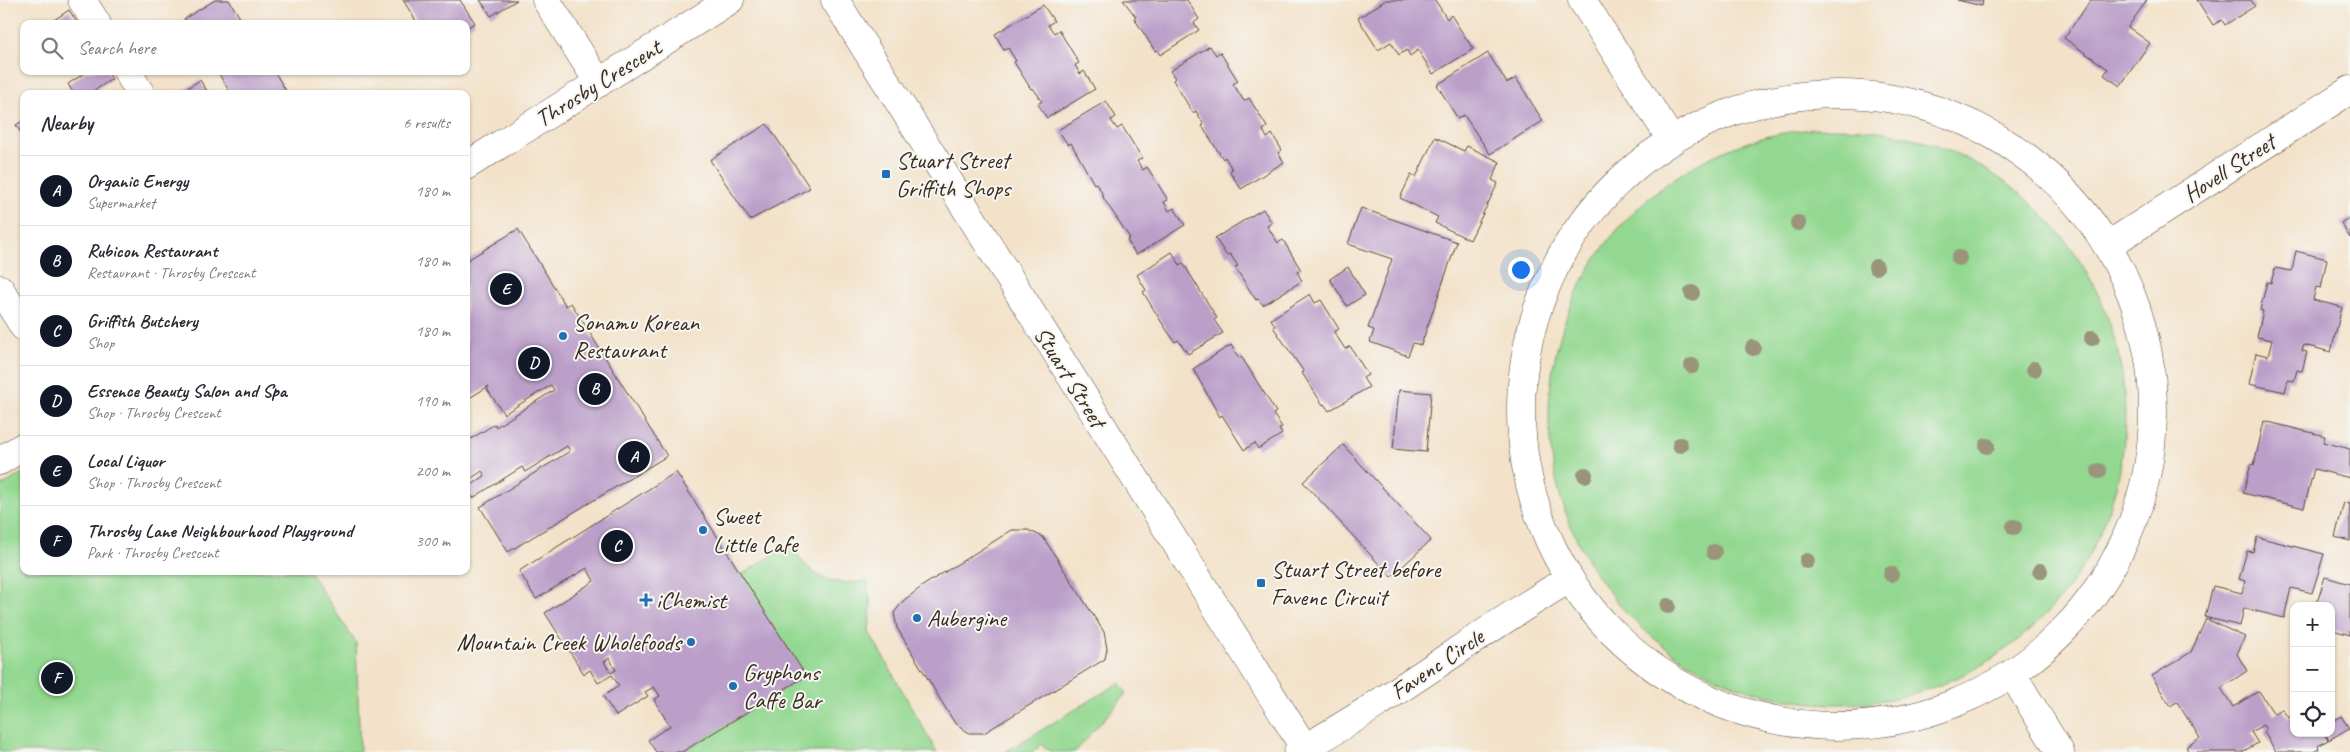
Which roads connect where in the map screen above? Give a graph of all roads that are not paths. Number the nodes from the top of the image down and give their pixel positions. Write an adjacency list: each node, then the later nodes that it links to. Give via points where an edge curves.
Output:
1 (82, 0): 6 (street)
2 (546, 0): 8 (street)
3 (730, 0): 8 (street, Throsby Crescent)
4 (835, 0): 20 (street, Stuart Street)
5 (1582, 0): 11 (street)
6 (94, 20)
7 (129, 75): 9 (street)
8 (599, 83): 12 (street, Throsby Crescent)
9 (139, 90)
10 (2350, 90): 13 (street, Hovell Street)
11 (1672, 141): 13 (street, via 1721,117 1774,101 1829,95 1884,98 1946,115 1988,133 2034,163 2074,201); 18 (street, via 1628,172 1591,211 1561,256 1538,304 1525,356 1520,409 1524,462 1551,548)
12 (470, 164)
13 (2107, 246): 19 (street, via 2134,299 2150,356 2154,416 2148,475 2130,532 2102,584 2065,631)
14 (0, 289): 15 (street)
15 (20, 321)
16 (20, 448): 17 (street)
17 (0, 461)
18 (1569, 579): 19 (street, via 1607,628 1655,669 1710,700 1770,719 1833,726 1895,721 1956,703); 20 (street, Favenc Circle)
19 (2012, 674): 21 (street)
20 (1303, 751)
21 (2060, 752)

